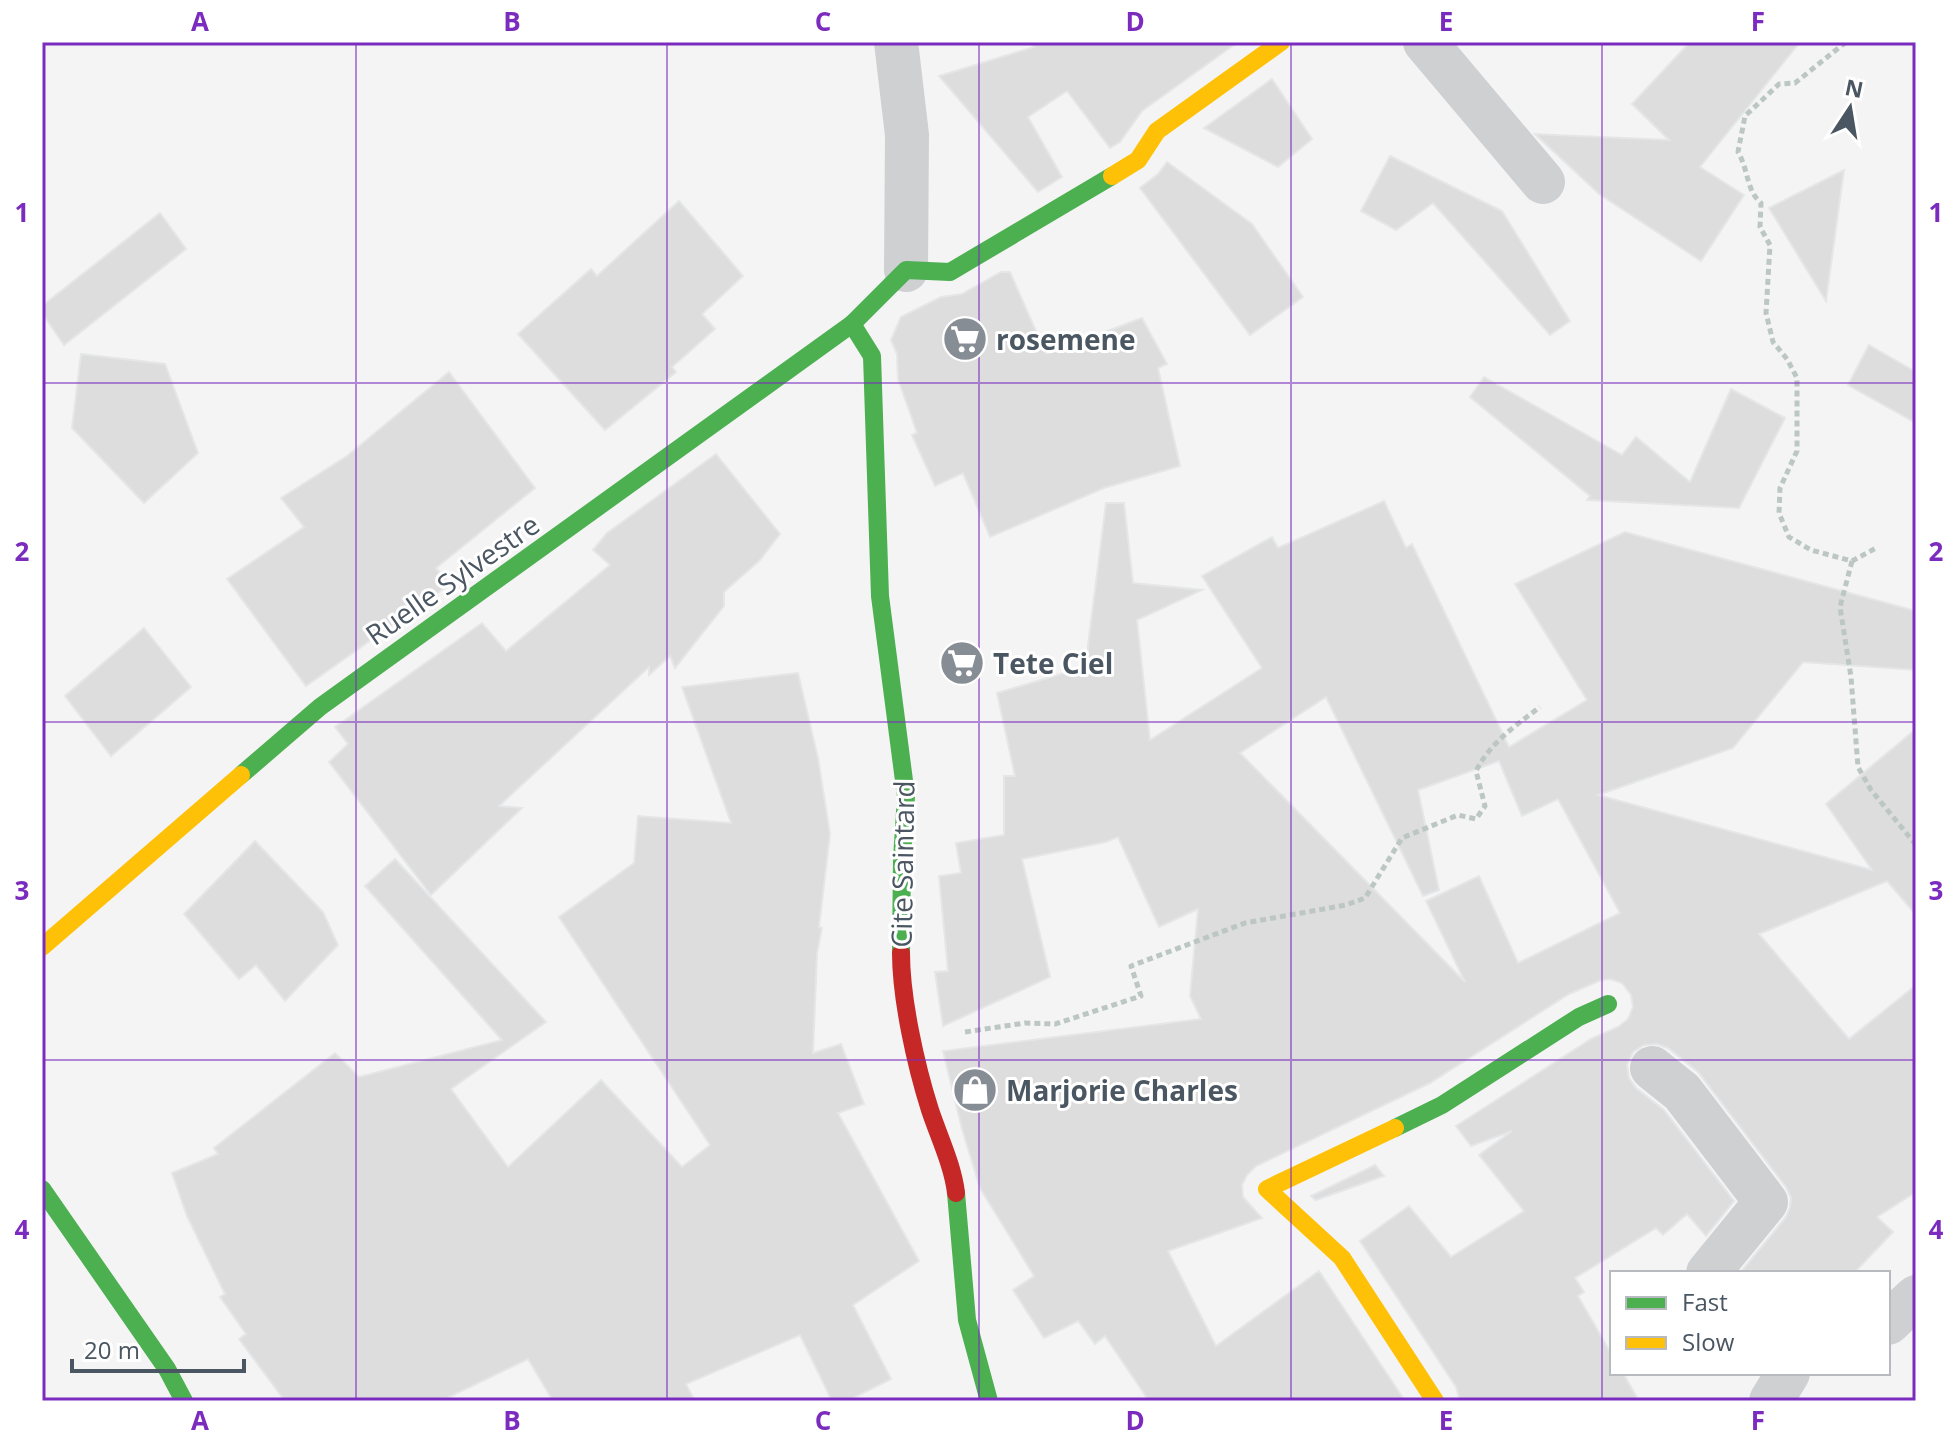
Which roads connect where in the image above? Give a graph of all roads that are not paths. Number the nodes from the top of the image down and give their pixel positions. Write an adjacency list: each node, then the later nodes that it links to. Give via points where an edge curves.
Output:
1 (896, 42): 5 (street, via 907,135)
2 (1281, 42): 5 (street, via 1157,131 1138,160 1004,242 950,272)
3 (1425, 42): 4 (street)
4 (1543, 182)
5 (906, 270): 6 (street, Ruelle Sylvestre)
6 (852, 324): 7 (street, Ruelle Sylvestre, via 320,707); 16 (street, Cite Saintard, via 872,356 880,596 906,796 901,972 928,1103 955,1187 967,1320)
7 (42, 947)
8 (1608, 1004): 17 (street, via 1442,1105 1267,1189 1342,1258)
9 (1652, 1068): 11 (street, via 1682,1092 1766,1202)
10 (42, 1189): 15 (street)
11 (1710, 1271)
12 (1916, 1297): 13 (street)
13 (1890, 1321)
14 (1787, 1375): 18 (street)
15 (184, 1401)
16 (989, 1401)
17 (1435, 1401)
18 (1771, 1401)

